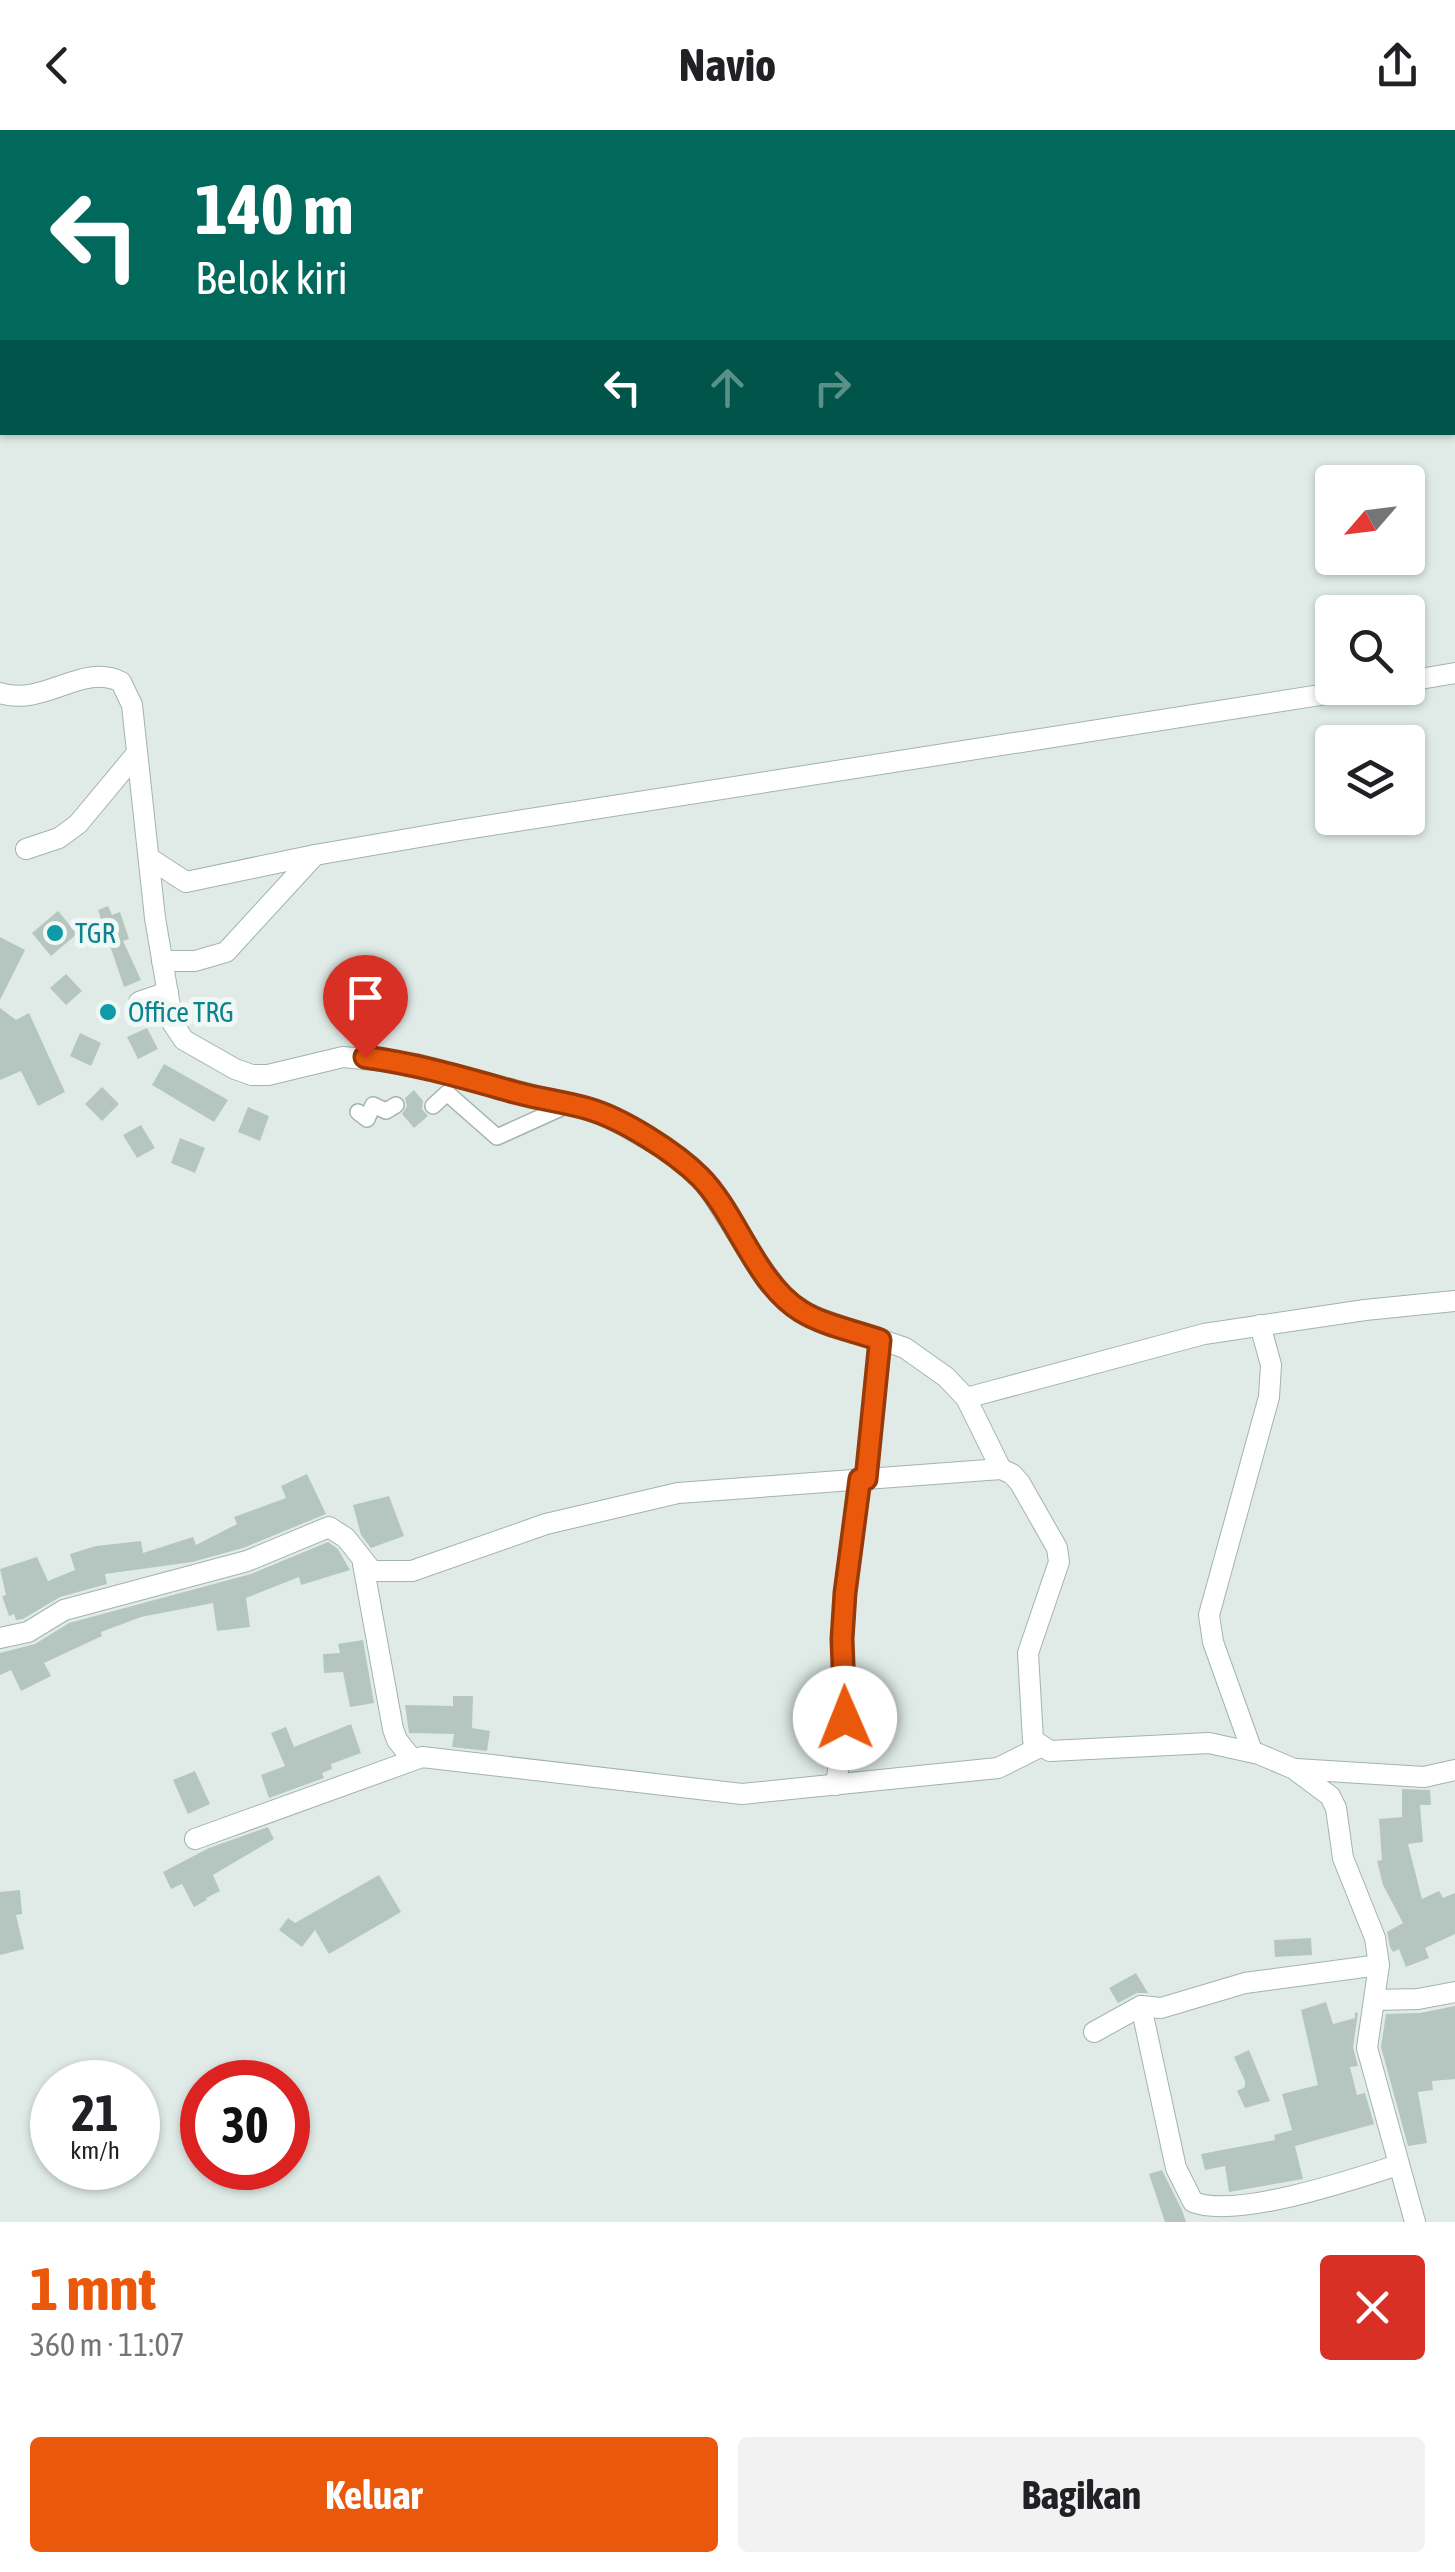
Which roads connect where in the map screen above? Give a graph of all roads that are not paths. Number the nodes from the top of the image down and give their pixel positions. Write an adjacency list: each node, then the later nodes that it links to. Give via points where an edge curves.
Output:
1 (1455, 673): 2 (street)
2 (1425, 678)
3 (0, 692): 5 (street, via 34,696 96,675 110,677 121,682 132,704)
4 (1315, 696): 7 (street)
5 (138, 753): 6 (street, via 78,824); 8 (street)
6 (26, 849)
7 (315, 855): 8 (street, via 186,882); 9 (street, via 226,952)
8 (149, 858): 9 (street)
9 (162, 961): 10 (street)
10 (168, 992): 11 (street); 12 (street, via 173,1024 184,1040 252,1075 365,1057)
11 (139, 1002)
12 (570, 1104): 14 (street, via 497,1137 448,1093); 18 (street, via 594,1110 691,1169 780,1292 803,1313)
13 (396, 1105): 15 (street, via 373,1105 367,1119)
14 (433, 1106)
15 (358, 1112)
16 (1455, 1300): 17 (street)
17 (1260, 1325): 19 (street); 25 (street, via 1271,1366 1269,1397 1210,1615 1213,1642)
18 (880, 1340): 19 (street, via 905,1348); 21 (street)
19 (966, 1398): 20 (street)
20 (1001, 1469): 21 (street); 24 (street, via 1020,1484 1057,1548 1057,1576 1028,1652 1033,1740)
21 (863, 1479): 22 (street, via 678,1494 546,1524 412,1570 372,1571); 29 (street, via 847,1571 845,1718)
22 (363, 1564): 23 (street, via 346,1538 329,1527 247,1561 64,1610 28,1632); 26 (street, via 393,1729)
23 (0, 1638)
24 (1040, 1747): 25 (street, via 1187,1742); 29 (street, via 998,1768)
25 (1252, 1752): 27 (street)
26 (412, 1759): 29 (street, via 729,1793); 30 (street)
27 (1294, 1769): 28 (street, via 1424,1777); 31 (street, via 1336,1808 1344,1858)
28 (1455, 1770)
29 (836, 1785)
30 (195, 1839)
31 (1379, 1964): 33 (street); 34 (street, via 1244,1983 1162,2008)
32 (1455, 1992): 33 (street)
33 (1375, 2000): 36 (street, via 1366,2048)
34 (1140, 2006): 35 (street); 36 (street, via 1176,2168 1193,2202 1210,2209 1321,2190)
35 (1094, 2032)
36 (1398, 2165): 37 (street)
37 (1415, 2222)

